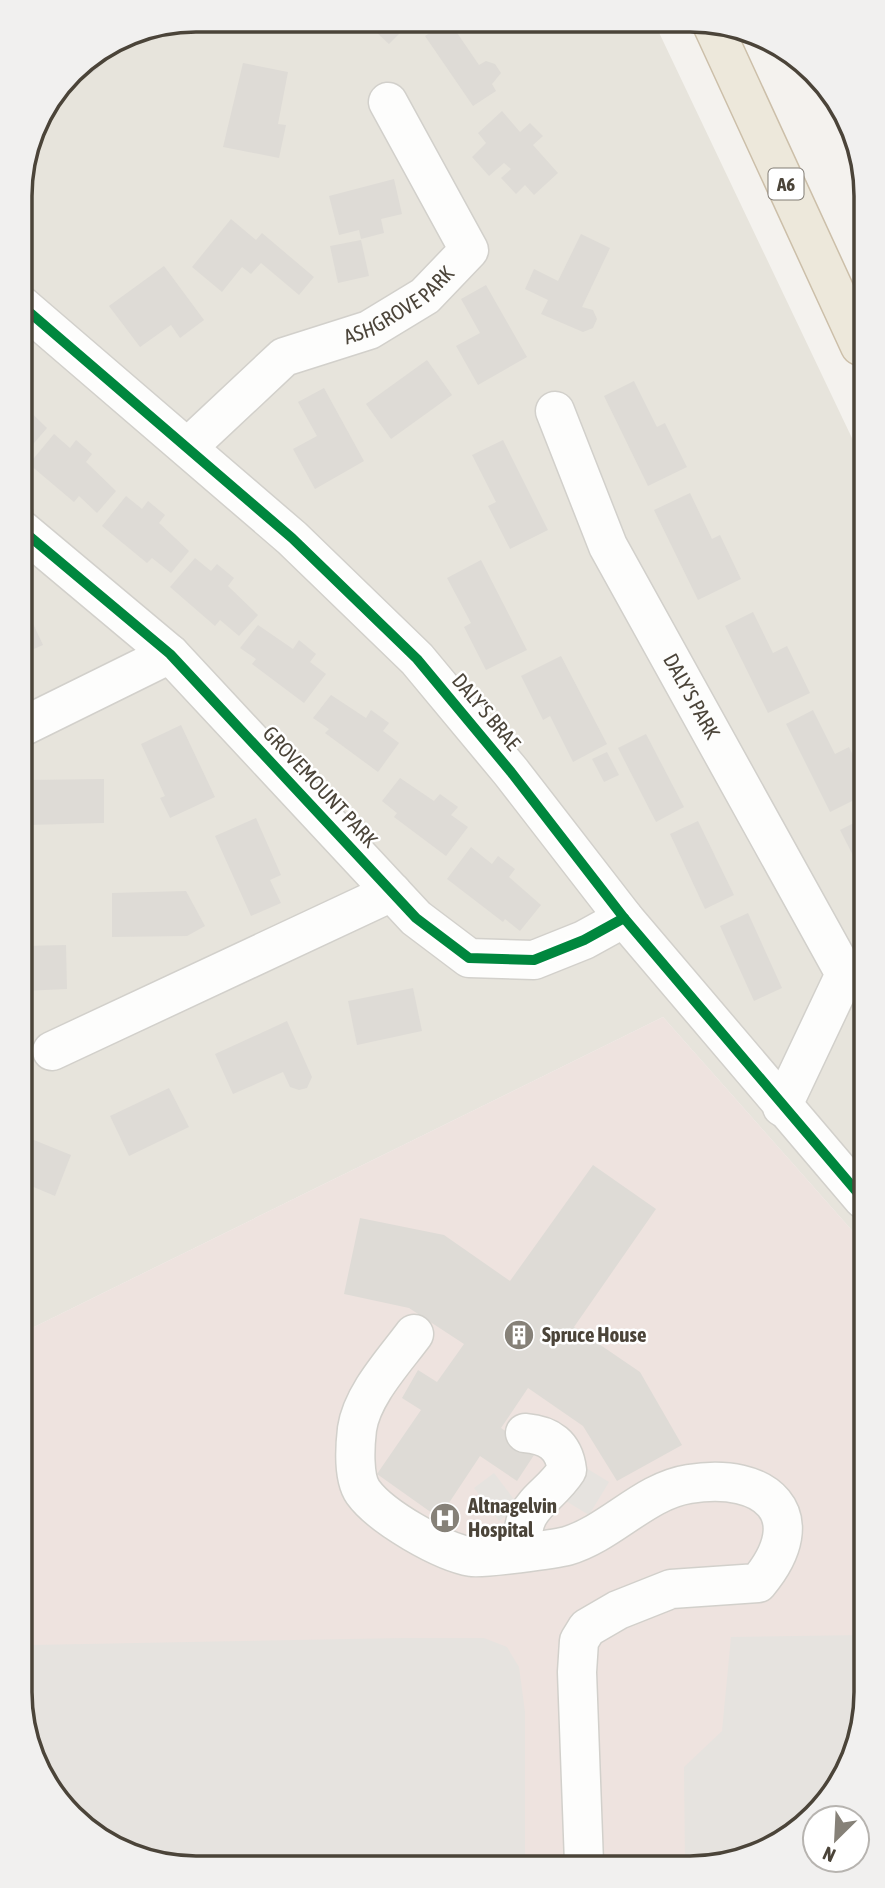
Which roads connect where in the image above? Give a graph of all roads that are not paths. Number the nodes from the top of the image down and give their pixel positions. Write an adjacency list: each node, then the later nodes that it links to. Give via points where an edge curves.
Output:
1 (716, 34): 4 (highway, A6)
2 (388, 102): 6 (street, ASHGROVE PARK, via 469,250 425,296 369,330 284,358)
3 (32, 314): 6 (street, DALY'S BRAE)
4 (854, 333)
5 (555, 411): 12 (street, DALY'S PARK, via 608,546)
6 (188, 447): 11 (street, DALY'S BRAE, via 330,573 417,659)
7 (32, 538): 8 (street, GROVEMOUNT PARK)
8 (170, 654): 9 (street); 10 (street, GROVEMOUNT PARK)
9 (32, 722)
10 (392, 892): 11 (street, GROVEMOUNT PARK, via 416,918 469,958 534,960); 14 (street)
11 (624, 918): 15 (street, DALY'S BRAE)
12 (853, 976)
13 (853, 978): 15 (street, DALY'S PARK)
14 (51, 1051)
15 (782, 1107): 16 (street, DALY'S BRAE)
16 (853, 1188)
17 (414, 1334): 19 (street, via 374,1390 357,1427 362,1491 406,1527 472,1557)
18 (525, 1433): 19 (street, via 553,1441 562,1450 567,1470 529,1512 522,1539)
19 (524, 1551): 20 (street, via 565,1546 597,1534 652,1499 687,1484 726,1480 761,1489 778,1508 783,1531 777,1560 758,1583 671,1589 587,1628 579,1641)
20 (584, 1856)

